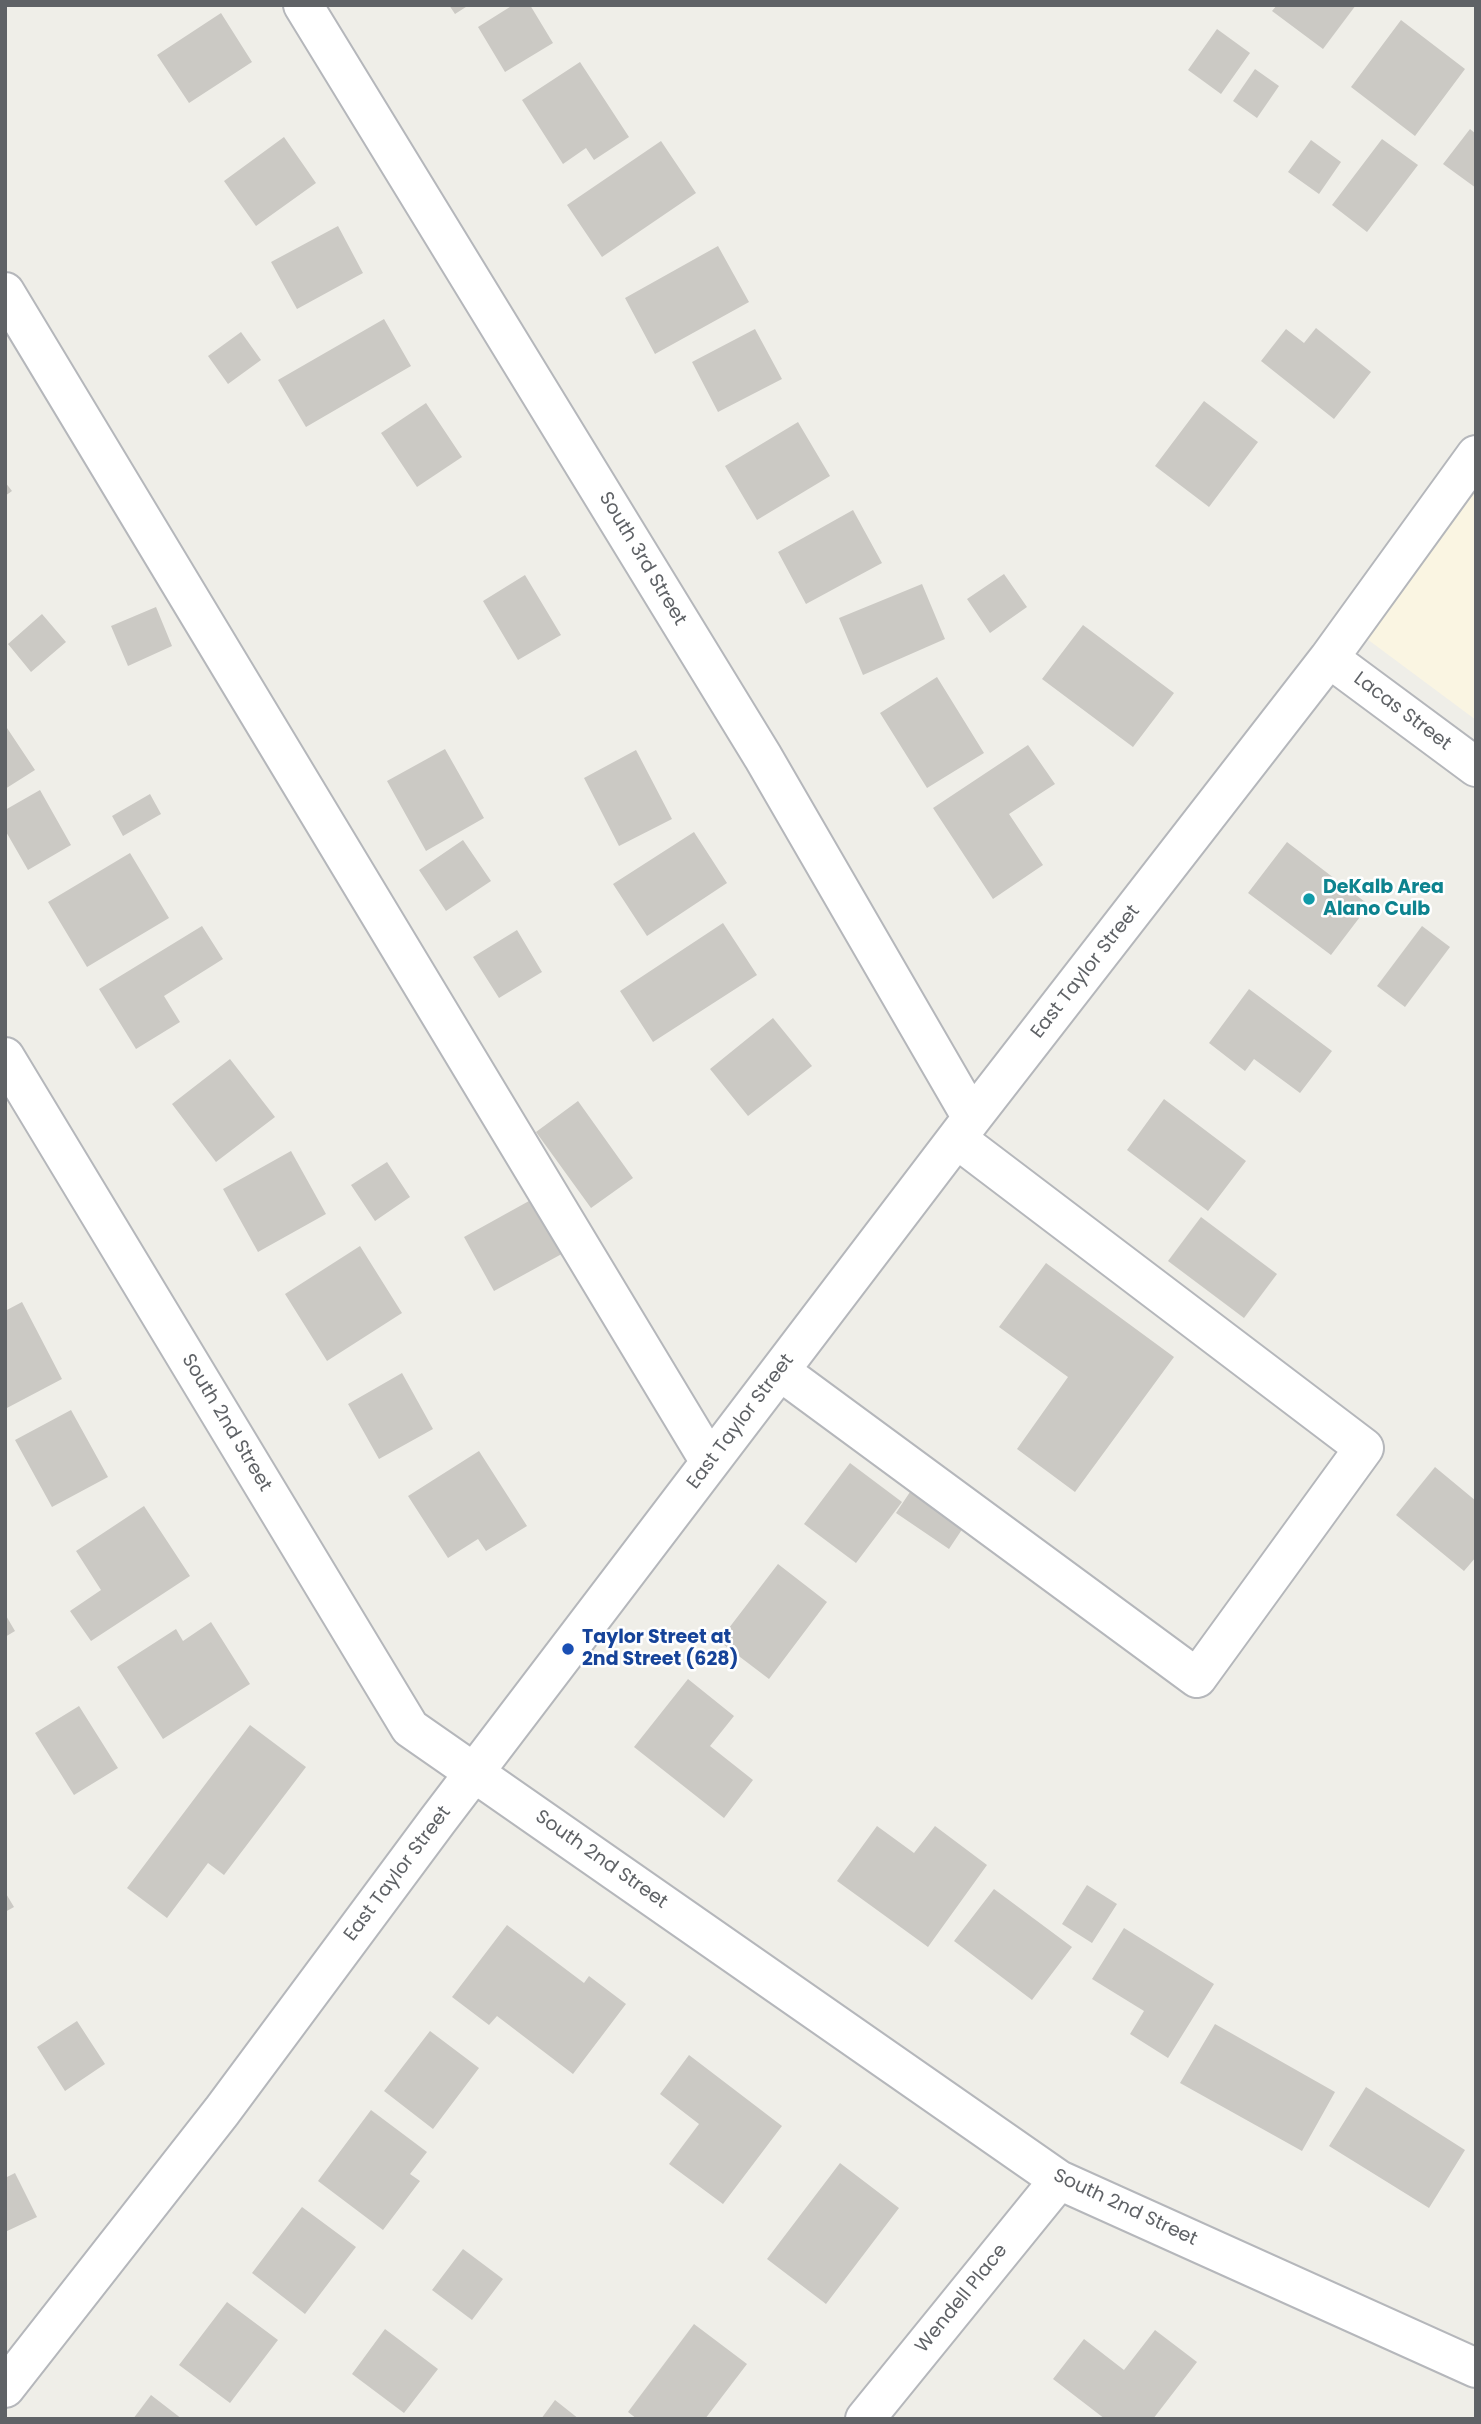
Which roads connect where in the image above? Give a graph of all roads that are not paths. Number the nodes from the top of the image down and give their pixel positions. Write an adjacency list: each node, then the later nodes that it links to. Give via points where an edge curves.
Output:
1 (303, 5): 7 (street, South 3rd Street, via 763,757)
2 (5, 292): 9 (street)
3 (1476, 455): 4 (street, East Taylor Street)
4 (1328, 658): 5 (street, Lacas Street); 7 (street, East Taylor Street)
5 (1476, 767)
6 (5, 1057): 10 (street, South 2nd Street, via 410,1728)
7 (965, 1128): 8 (street, East Taylor Street); 8 (street, via 1364,1448 1197,1678)
8 (780, 1371): 9 (street, East Taylor Street)
9 (710, 1462): 10 (street, East Taylor Street)
10 (475, 1772): 11 (street, South 2nd Street); 13 (street, East Taylor Street, via 222,2111)
11 (1059, 2180): 12 (street, South 2nd Street); 14 (street, Wendell Place)
12 (1476, 2368)
13 (5, 2388)
14 (865, 2419)

